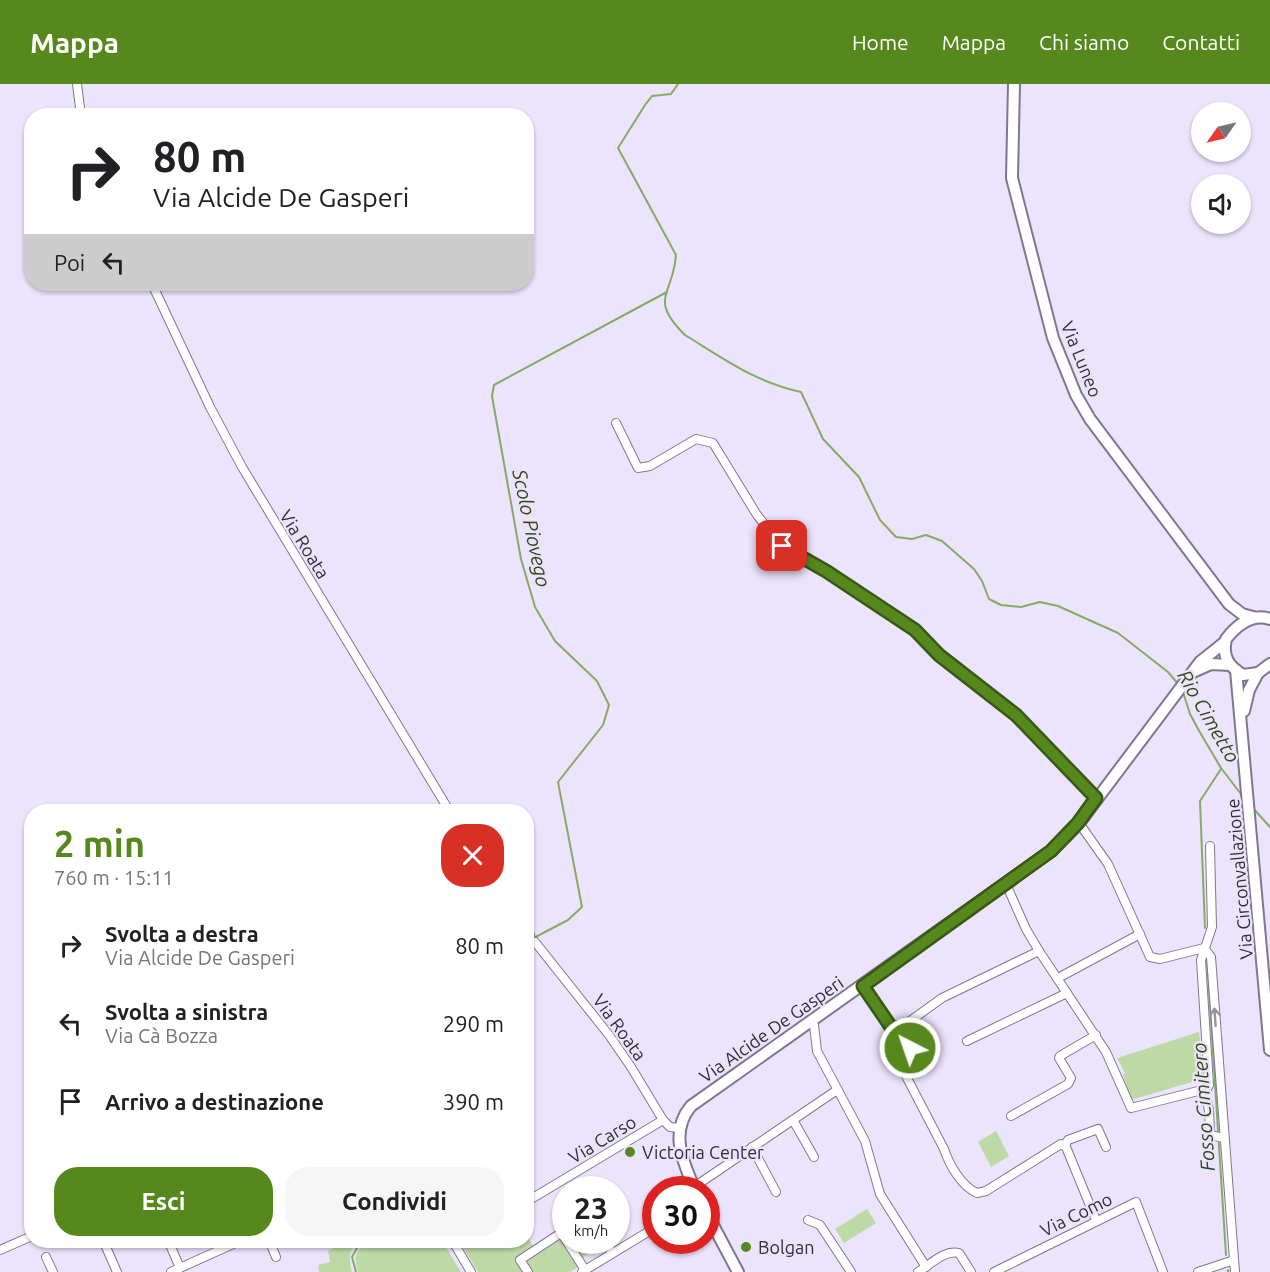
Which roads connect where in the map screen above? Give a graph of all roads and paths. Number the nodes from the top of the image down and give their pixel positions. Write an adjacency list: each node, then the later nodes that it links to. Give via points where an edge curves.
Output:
1 (77, 84): 3 (street)
2 (1014, 84): 6 (street, Via Luneo, via 1012,178 1053,338 1076,395)
3 (80, 108)
4 (155, 291): 17 (street, Via Roata, via 247,478)
5 (616, 423): 16 (street, via 638,468 650,466 696,439 713,443 757,515 782,546 915,630 939,655 1016,715)
6 (1229, 604): 7 (street); 9 (street)
7 (1253, 617): 8 (street); 9 (street)
8 (1270, 619)
9 (1234, 630): 10 (street)
10 (1225, 642): 12 (street, via 1224,653); 14 (street, Via Alcide De Gasperi, via 1200,662)
11 (1270, 664): 13 (street)
12 (1233, 668): 13 (street, via 1243,675); 14 (street, via 1211,664); 15 (street, Via Circonvallazione)
13 (1258, 673): 15 (street, via 1246,699)
14 (1189, 678): 16 (street, Via Alcide De Gasperi)
15 (1243, 732): 32 (street, Via Circonvallazione)
16 (1096, 798): 18 (street, Via Alcide De Gasperi)
17 (445, 804)
18 (1078, 823): 20 (street, Via Alcide De Gasperi, via 1051,851); 21 (street, via 1108,864)
19 (1209, 846): 23 (street, via 1212,927)
20 (1006, 884): 24 (street); 26 (street, Via Alcide De Gasperi)
21 (1140, 934): 23 (street, via 1153,959); 25 (street)
22 (536, 942): 37 (street, Via Roata, via 609,1035)
23 (1204, 948): 35 (street, via 1201,960 1209,1085); 40 (street, one-way to 23, via 1211,957)
24 (1039, 951): 25 (street); 29 (street, via 942,998)
25 (1058, 978): 27 (street)
26 (863, 986): 28 (street, Via Alcide De Gasperi); 29 (street)
27 (1067, 993): 30 (street); 31 (street)
28 (811, 1021): 34 (street, via 817,1051); 39 (street, Via Alcide De Gasperi, via 699,1099 686,1112)
29 (895, 1028): 33 (street, via 891,1047); 33 (street, via 905,1036 910,1048)
30 (1096, 1035): 35 (street, via 1131,1108 1198,1091); 36 (street, via 1060,1056 1071,1078 1068,1084)
31 (967, 1041)
32 (1270, 1050)
33 (897, 1059): 41 (street, via 948,1162 973,1192 986,1191 1059,1145)
34 (837, 1090): 38 (street); 65 (street, via 865,1141 880,1194)
35 (1204, 1095): 40 (street, via 1209,1103 1209,1132)
36 (1011, 1116)
37 (663, 1120): 39 (street); 48 (street, Via Carso)
38 (793, 1120): 42 (street); 44 (street)
39 (679, 1128): 45 (street, via 680,1148)
40 (1219, 1138): 64 (street, via 1226,1142)
41 (1065, 1145): 43 (street, via 1068,1140 1098,1129); 50 (street)
42 (752, 1147): 46 (street); 47 (street)
43 (1106, 1147)
44 (814, 1157)
45 (690, 1176)
46 (712, 1176)
47 (777, 1192)
48 (534, 1197)
49 (808, 1220): 74 (street, via 820,1225)
50 (1096, 1220): 77 (street, Via Como); 78 (street, Via Como, via 1136,1202)
51 (720, 1238): 73 (street)
52 (552, 1239): 72 (street, via 520,1260)
53 (24, 1240): 59 (street)
54 (106, 1248): 69 (street)
55 (171, 1248): 66 (street)
56 (223, 1248): 66 (street)
57 (272, 1248): 63 (street)
58 (459, 1248): 71 (street)
59 (0, 1250)
60 (574, 1254): 67 (street)
61 (609, 1254): 67 (street)
62 (46, 1257): 68 (street)
63 (276, 1257)
64 (1234, 1260): 79 (street); 80 (street)
65 (926, 1267): 75 (street); 76 (street, via 956,1251)
66 (180, 1268): 70 (street)
67 (583, 1271)
68 (53, 1272)
69 (117, 1272)
70 (171, 1272)
71 (471, 1272)
72 (528, 1272)
73 (738, 1272)
74 (851, 1272)
75 (918, 1272)
76 (971, 1272)
77 (994, 1272)
78 (1163, 1272)
79 (1198, 1272)
80 (1234, 1272)

